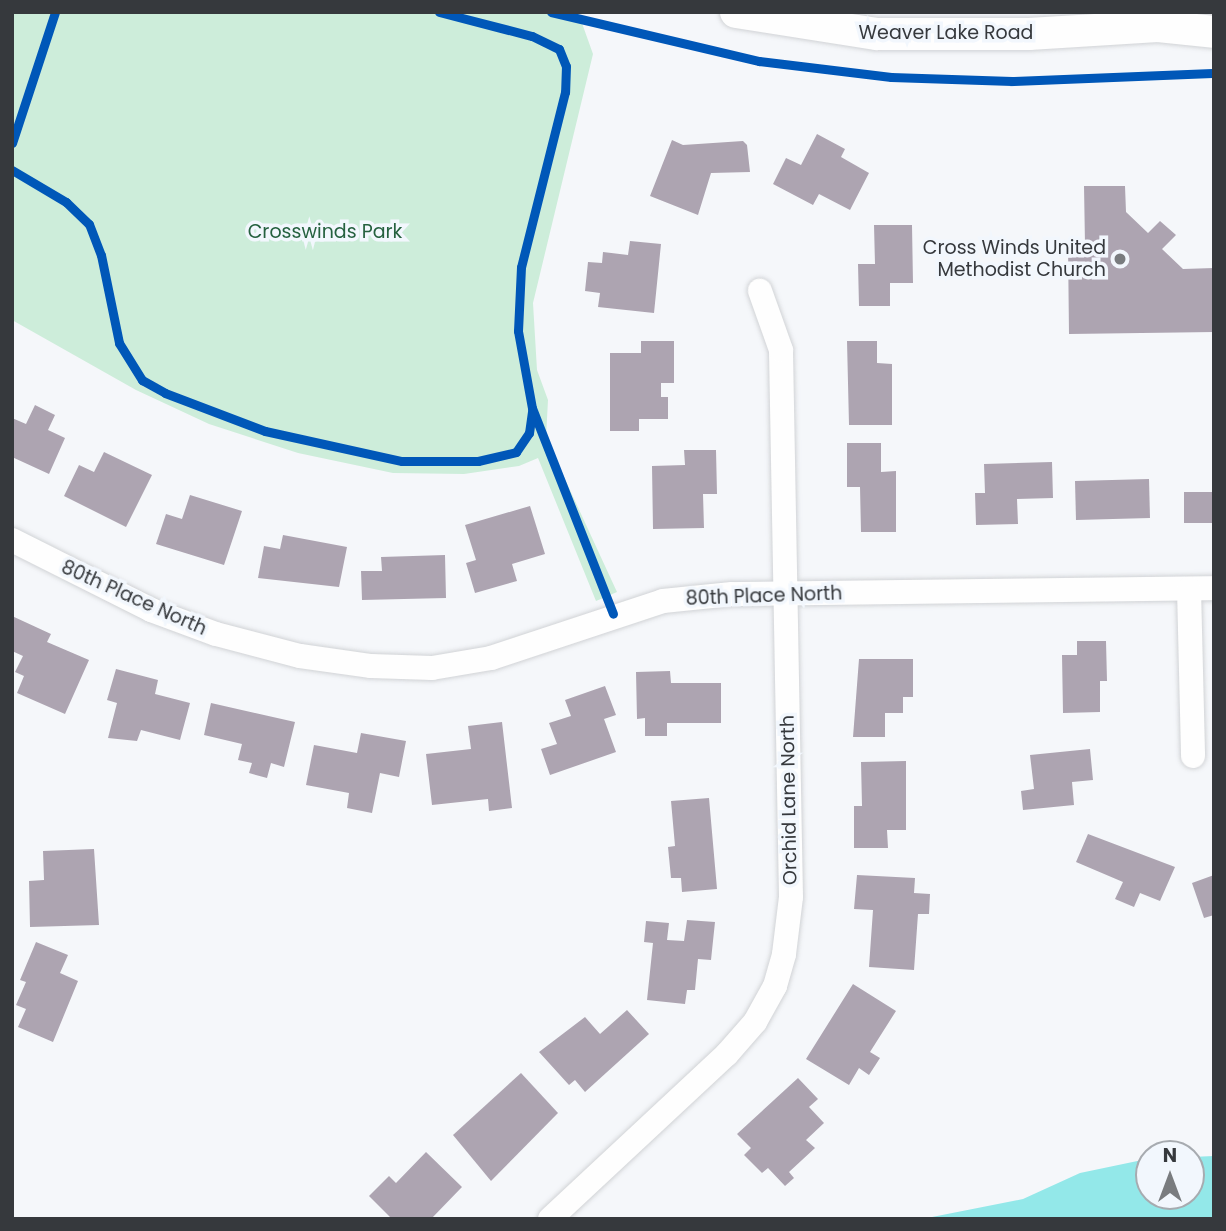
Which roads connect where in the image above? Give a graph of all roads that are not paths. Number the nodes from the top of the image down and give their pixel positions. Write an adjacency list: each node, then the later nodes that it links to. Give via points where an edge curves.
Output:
1 (736, 12): 3 (main road, Weaver Lake Road, via 809,27 909,36 1029,34)
2 (1209, 12): 3 (main road, Weaver Lake Road)
3 (1157, 19): 4 (main road, Weaver Lake Road)
4 (1214, 32)
5 (760, 291): 9 (street, Orchid Lane North, via 781,350)
6 (12, 540): 9 (street, 80th Place North, via 103,587 216,634 300,656 371,666 432,668 491,658 663,601)
7 (1214, 588): 8 (street, 80th Place North)
8 (1189, 589): 9 (street, 80th Place North); 10 (street)
9 (785, 593): 11 (street, Orchid Lane North, via 791,897 775,986 755,1022 727,1054)
10 (1193, 756)
11 (550, 1219)

